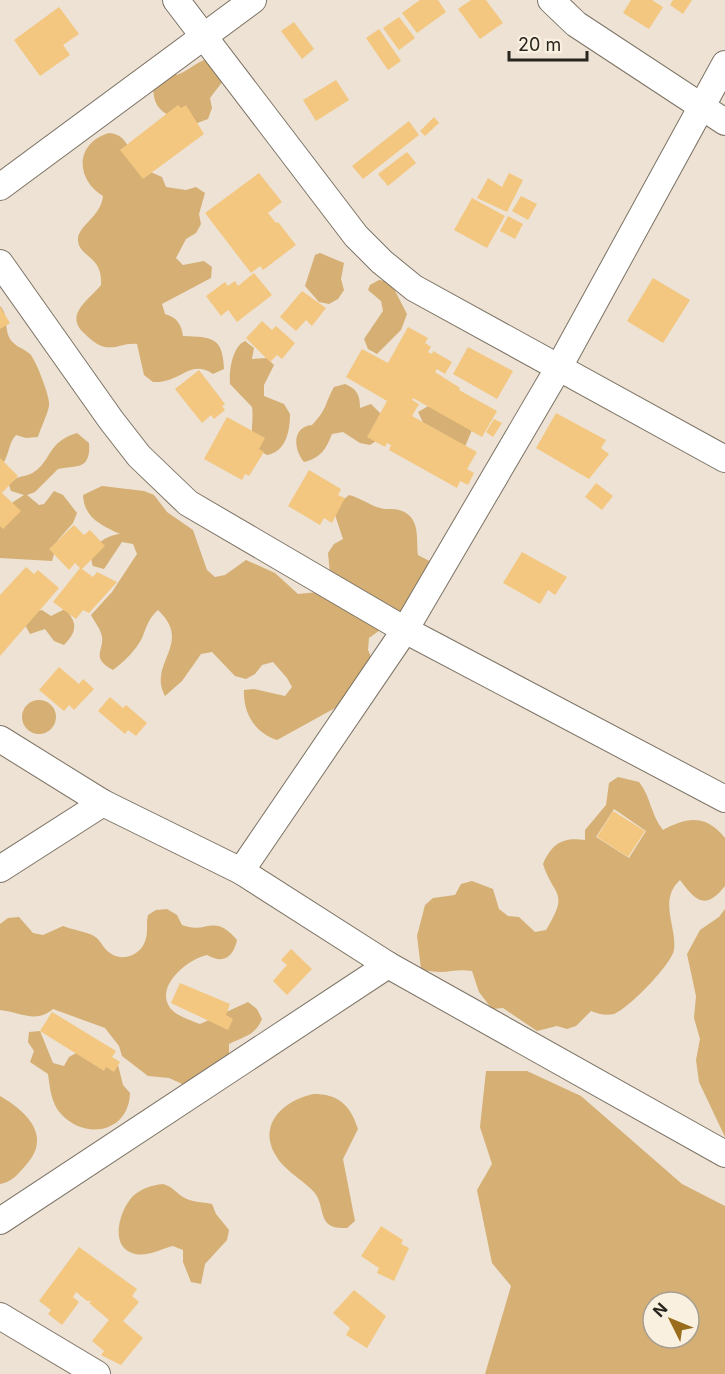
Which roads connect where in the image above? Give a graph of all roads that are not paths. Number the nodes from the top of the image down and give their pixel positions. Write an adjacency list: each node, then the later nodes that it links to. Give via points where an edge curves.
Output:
1 (176, 0): 4 (street)
2 (253, 0): 4 (street)
3 (550, 0): 6 (street, via 576,24)
4 (202, 36): 8 (street); 10 (street, via 356,236 382,262 414,288)
5 (725, 64): 6 (street)
6 (700, 108): 7 (street); 10 (street)
7 (725, 122)
8 (0, 187)
9 (0, 263): 12 (street, via 139,456 188,502)
10 (559, 367): 11 (street); 12 (street)
11 (725, 459)
12 (405, 630): 14 (street); 17 (street)
13 (0, 739): 15 (street)
14 (725, 799)
15 (103, 802): 16 (street); 17 (street)
16 (0, 868)
17 (241, 871): 18 (street)
18 (388, 965): 19 (street); 20 (street)
19 (725, 1154)
20 (0, 1221)
21 (0, 1316): 22 (street)
22 (97, 1374)

